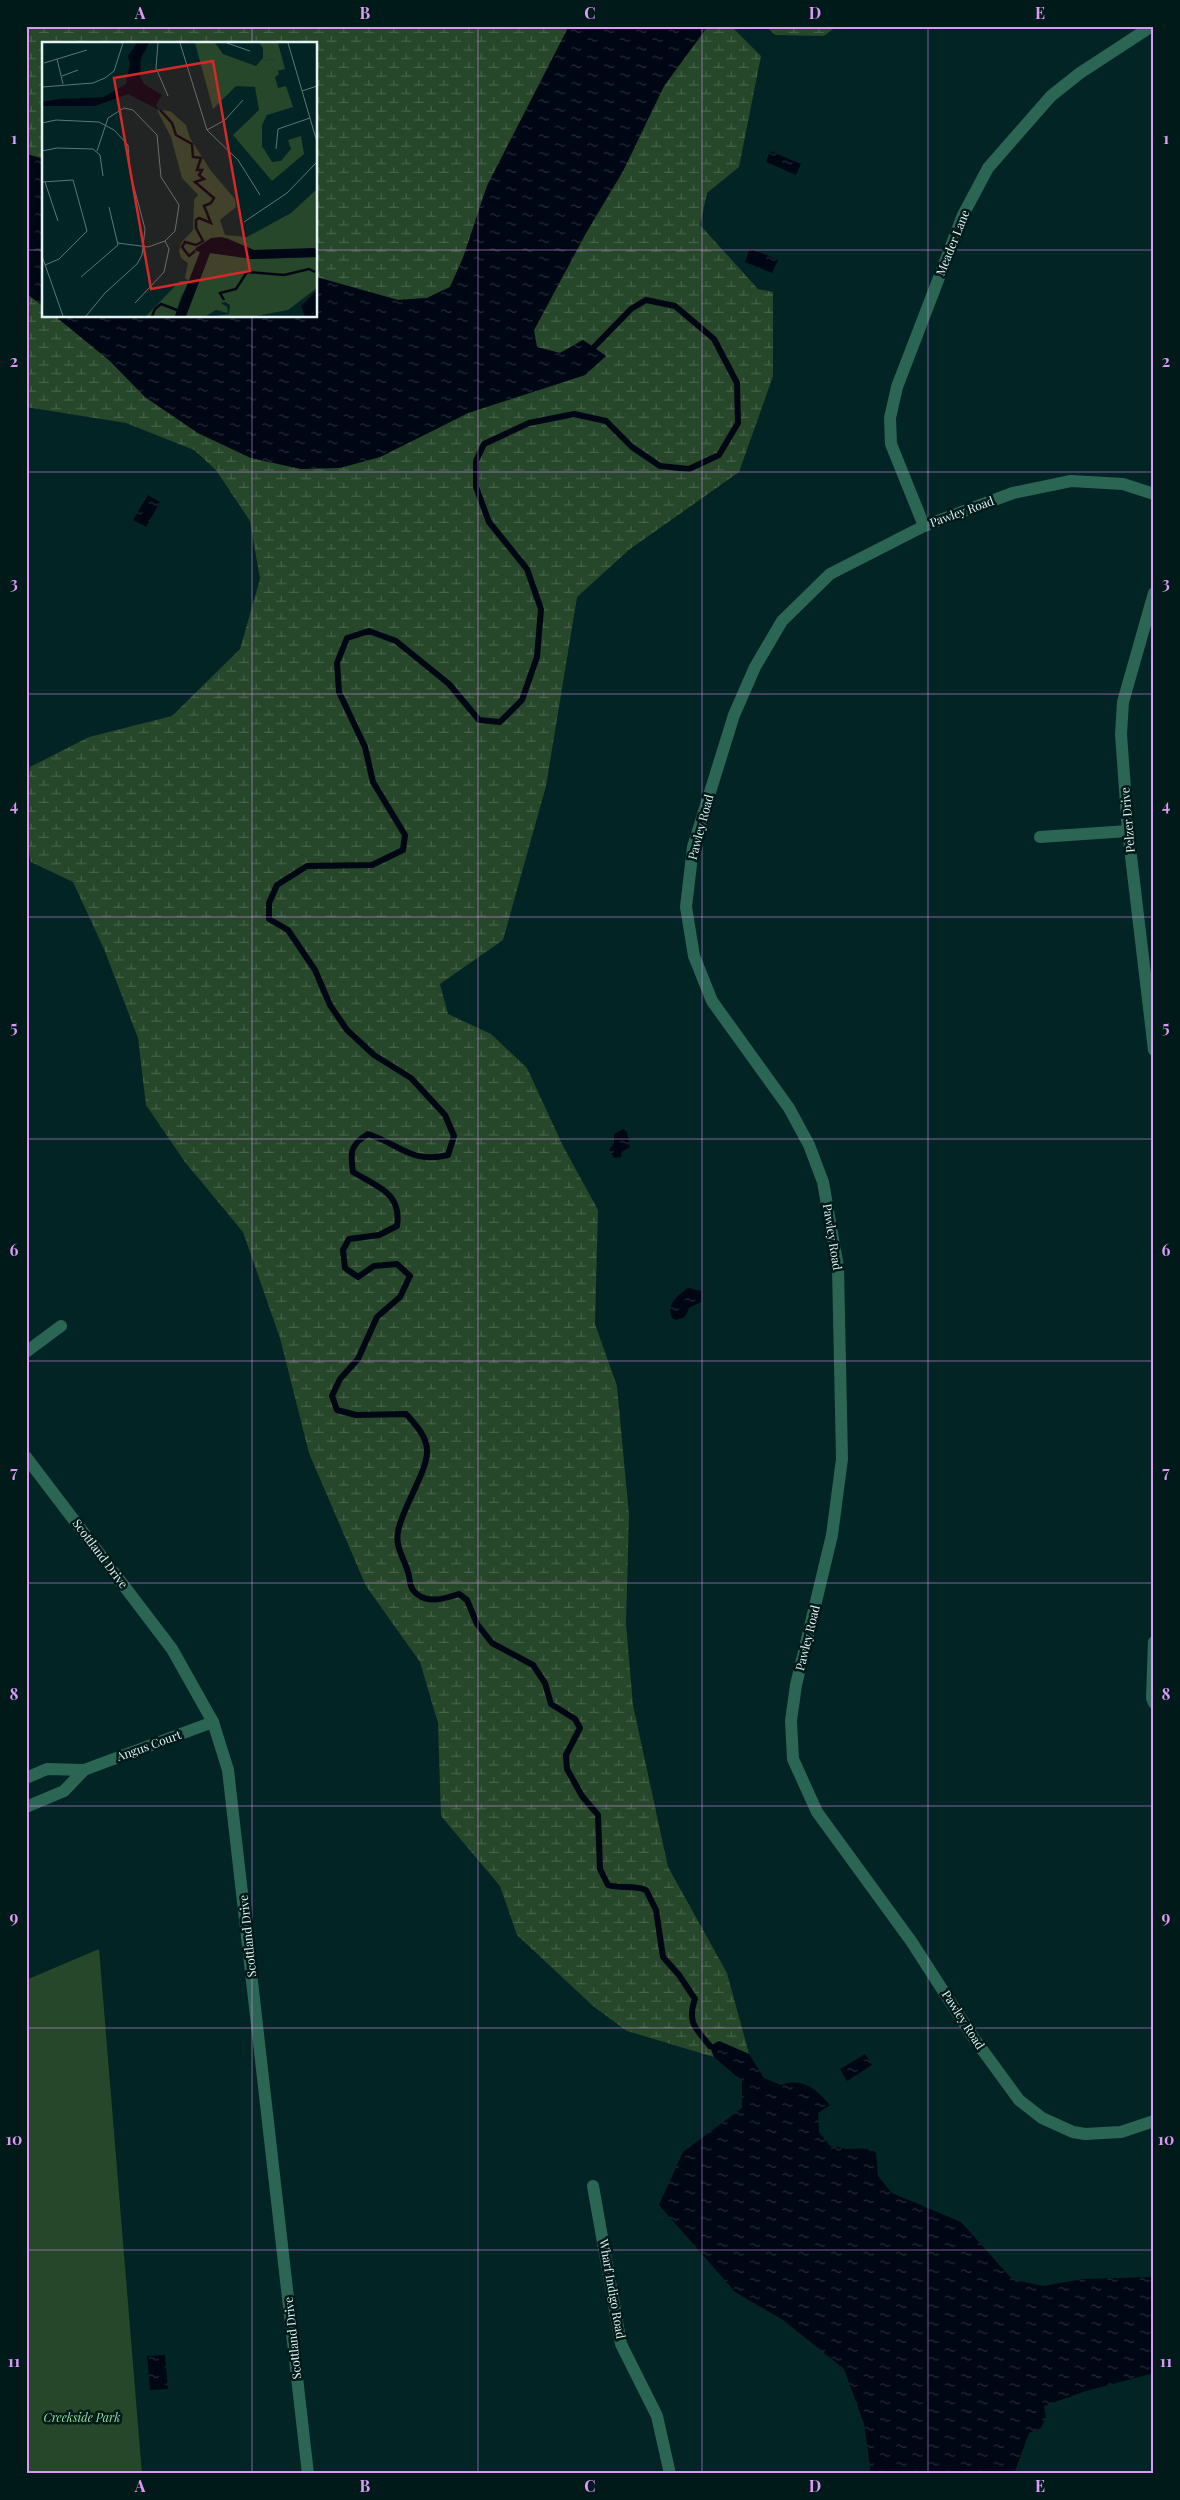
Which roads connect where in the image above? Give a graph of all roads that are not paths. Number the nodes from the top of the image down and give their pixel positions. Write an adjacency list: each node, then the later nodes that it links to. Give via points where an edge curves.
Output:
1 (1152, 26): 3 (street, Meader Lane, via 1051,96 988,168 963,215 896,387 890,418 891,444)
2 (1154, 494): 3 (street, Pawley Road, via 1123,484 1071,481 1013,493)
3 (924, 526): 17 (street, Pawley Road, via 830,574 782,621 755,666 734,715 693,848 688,888 686,907 694,956 712,1001 789,1108 809,1145 823,1182 838,1267 842,1459 832,1535 796,1686 791,1721 793,1760 817,1812 912,1941 973,2037 1019,2100 1042,2118 1073,2132 1121,2132)
4 (1154, 593): 5 (street, Pelzer Drive, via 1123,702 1121,734)
5 (1128, 831): 6 (street); 7 (street, Pelzer Drive)
6 (1040, 837)
7 (1154, 1050)
8 (61, 1326): 9 (street)
9 (26, 1352)
10 (26, 1457): 13 (street, Scottland Drive, via 172,1649)
11 (1154, 1642): 12 (street)
12 (1154, 1703)
13 (213, 1722): 14 (street, Angus Court); 19 (street, Scottland Drive, via 228,1770 234,1814)
14 (84, 1770): 15 (street, Angus Court, via 47,1770); 16 (street, Angus Court, via 64,1791)
15 (26, 1778)
16 (26, 1807)
17 (1154, 2121)
18 (593, 2186): 20 (street, Wharf Indigo Road, via 621,2344 656,2416)
19 (308, 2474)
20 (670, 2474)

